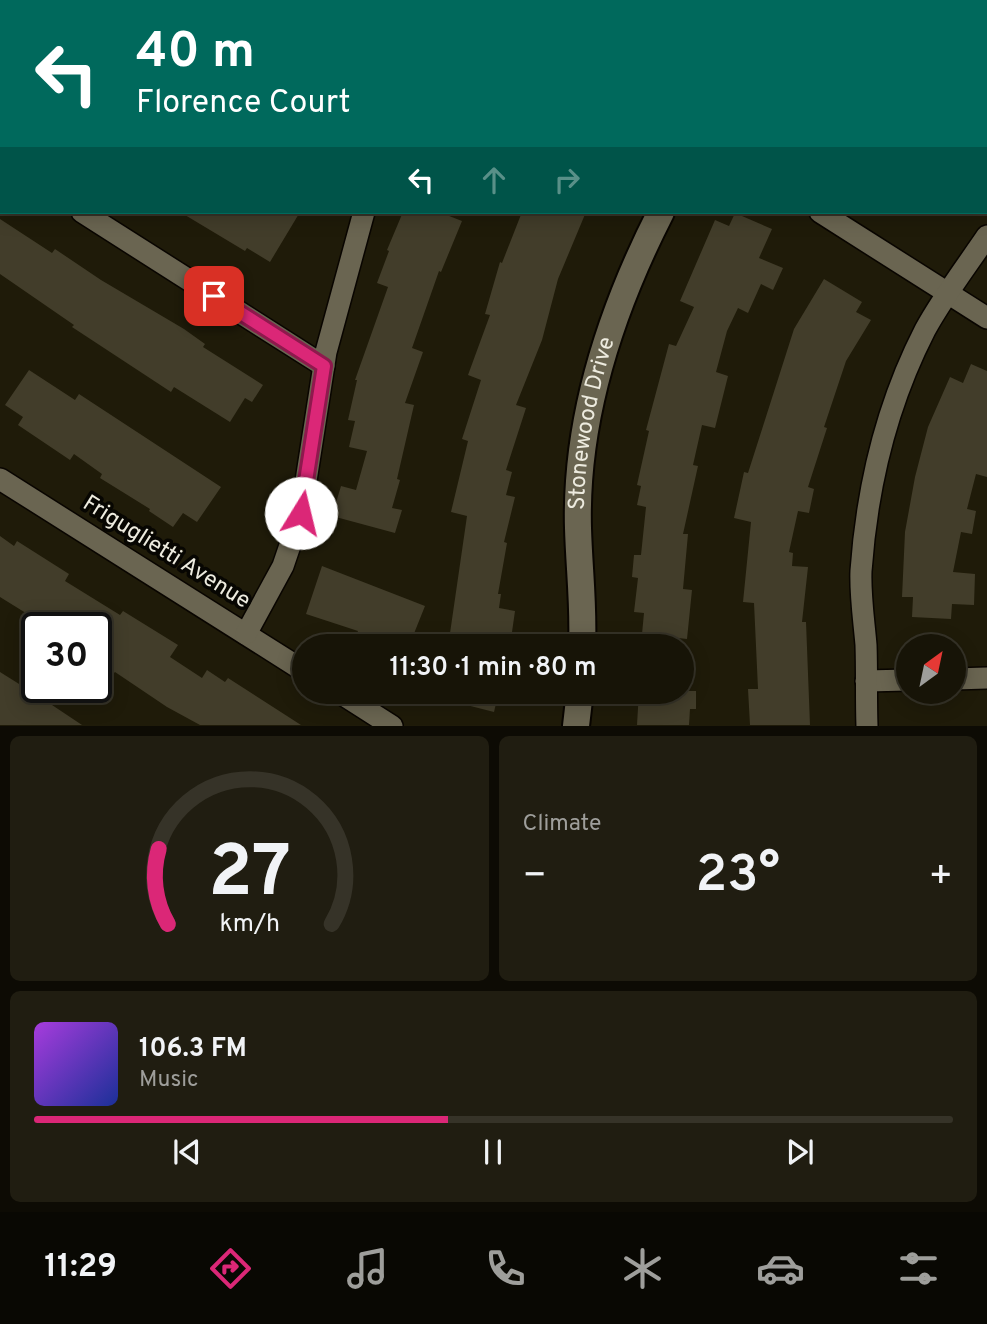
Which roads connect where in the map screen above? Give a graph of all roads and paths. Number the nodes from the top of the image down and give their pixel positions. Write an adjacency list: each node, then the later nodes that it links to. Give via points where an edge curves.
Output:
1 (85, 214): 8 (street)
2 (363, 214): 8 (street)
3 (661, 214): 11 (street, Stonewood Drive, via 637,259 595,383 582,460 578,527)
4 (823, 214): 6 (street)
5 (987, 236): 6 (street)
6 (948, 293): 7 (street); 16 (street, via 926,328 892,407 870,499 861,573)
7 (987, 318)
8 (324, 366): 10 (street, via 301,513 283,566)
9 (0, 479): 10 (street, Friguglietti Avenue)
10 (246, 634): 12 (street, Friguglietti Avenue)
11 (582, 634)
12 (292, 663)
13 (987, 678): 14 (street)
14 (966, 679)
15 (896, 680): 16 (street)
16 (866, 681): 21 (street)
17 (358, 704): 19 (street)
18 (579, 704): 20 (street)
19 (393, 726)
20 (576, 726)
21 (867, 726)

